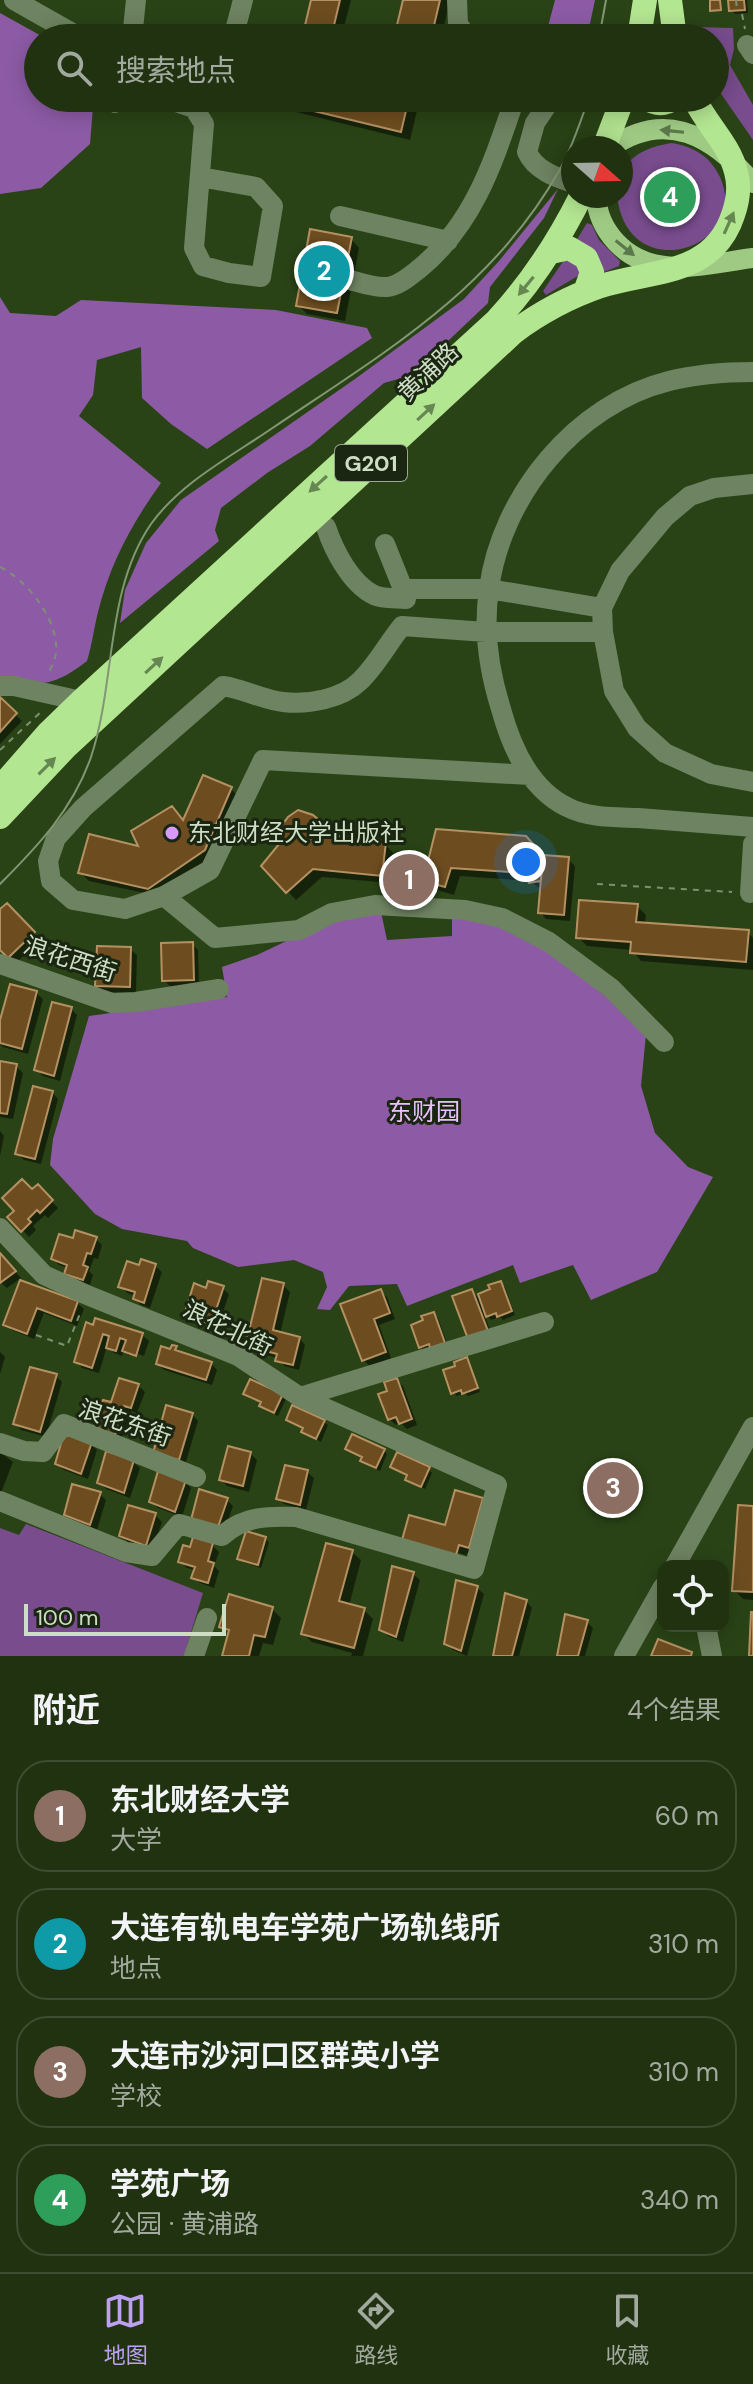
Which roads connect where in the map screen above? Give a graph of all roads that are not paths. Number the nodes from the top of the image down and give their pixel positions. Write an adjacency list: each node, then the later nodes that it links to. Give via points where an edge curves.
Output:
1 (14, 0): 7 (street)
2 (136, 0): 9 (street)
3 (243, 0): 10 (street)
4 (457, 0): 11 (street)
5 (645, 0): 12 (highway)
6 (670, 0): 13 (highway)
7 (50, 9): 8 (street)
8 (66, 24)
9 (133, 24)
10 (237, 24)
11 (458, 24)
12 (641, 24)
13 (673, 24)
14 (196, 112): 22 (street, via 204,124)
15 (510, 112): 28 (street, via 489,174)
16 (542, 112): 23 (street, via 527,152 540,169)
17 (618, 112): 19 (highway)
18 (702, 112): 21 (highway, 黄浦路 / G201)
19 (609, 136)
20 (630, 136): 21 (main road, one-way to 20, via 700,137 665,130)
21 (732, 158): 24 (main road); 31 (highway, 黄浦路 / G201, one-way to 21, via 710,252 731,223 738,190)
22 (200, 177): 22 (street, via 194,248 203,266 261,277 273,206 256,187)
23 (561, 181)
24 (753, 183)
25 (571, 208): 29 (highway, 黄浦路 / G201)
26 (592, 208): 31 (main road, one-way to 31, via 623,250 655,266)
27 (340, 216): 28 (street)
28 (448, 241): 32 (street, via 404,281 388,287)
29 (551, 252): 33 (highway, via 569,248 586,258 592,272); 45 (highway, 黄浦路 / G201, one-way to 45, via 497,320)
30 (753, 258): 31 (main road)
31 (682, 267): 33 (highway, 黄浦路 / G201)
32 (350, 280)
33 (585, 292): 45 (highway, 黄浦路 / G201, one-way to 33, via 497,347 540,313)
34 (753, 372): 38 (street, via 667,381 594,415 534,477 513,514)
35 (753, 484): 40 (street, via 690,496 620,571)
36 (326, 527): 39 (street, via 360,584 378,597)
37 (385, 544): 39 (street)
38 (489, 589): 39 (street); 40 (street); 42 (street)
39 (404, 594): 41 (street)
40 (602, 608): 43 (street)
41 (402, 626): 42 (street); 53 (street, via 360,682 336,696 281,702 223,686 83,808 56,838 48,861 51,881 73,900 125,909)
42 (486, 632): 43 (street); 46 (street, via 509,738)
43 (603, 632): 47 (street, via 614,691 637,728 665,753 711,774)
44 (0, 686): 45 (street)
45 (78, 705): 48 (highway, G201); 49 (highway, G201, one-way to 45, via 27,786)
46 (530, 775): 50 (street, via 566,807 594,815); 53 (street, via 263,760 210,870)
47 (753, 782)
48 (0, 788)
49 (0, 817)
50 (753, 827)
51 (753, 844): 52 (street)
52 (750, 893)
53 (164, 896): 56 (street, via 215,938 299,930 332,913 375,905 465,910 502,918 549,942 611,988)
54 (0, 964): 55 (street, 浪花西街, via 112,1003)
55 (219, 989)
56 (664, 1042)
57 (0, 1228): 59 (street, 浪花北街, via 44,1275 238,1356)
58 (544, 1322): 59 (street)
59 (300, 1397): 63 (street, 浪花北街, via 497,1485 474,1569 296,1517 248,1519 222,1536 179,1524 152,1556 140,1555)
60 (753, 1427): 64 (street)
61 (0, 1443): 62 (street, 浪花东街, via 43,1452 64,1424)
62 (196, 1477)
63 (0, 1501)
64 (690, 1539): 65 (street); 66 (street)
65 (678, 1560)
66 (694, 1560)
67 (657, 1598): 71 (street)
68 (207, 1618): 70 (street)
69 (707, 1632): 72 (street)
70 (194, 1656)
71 (624, 1656)
72 (712, 1656)

